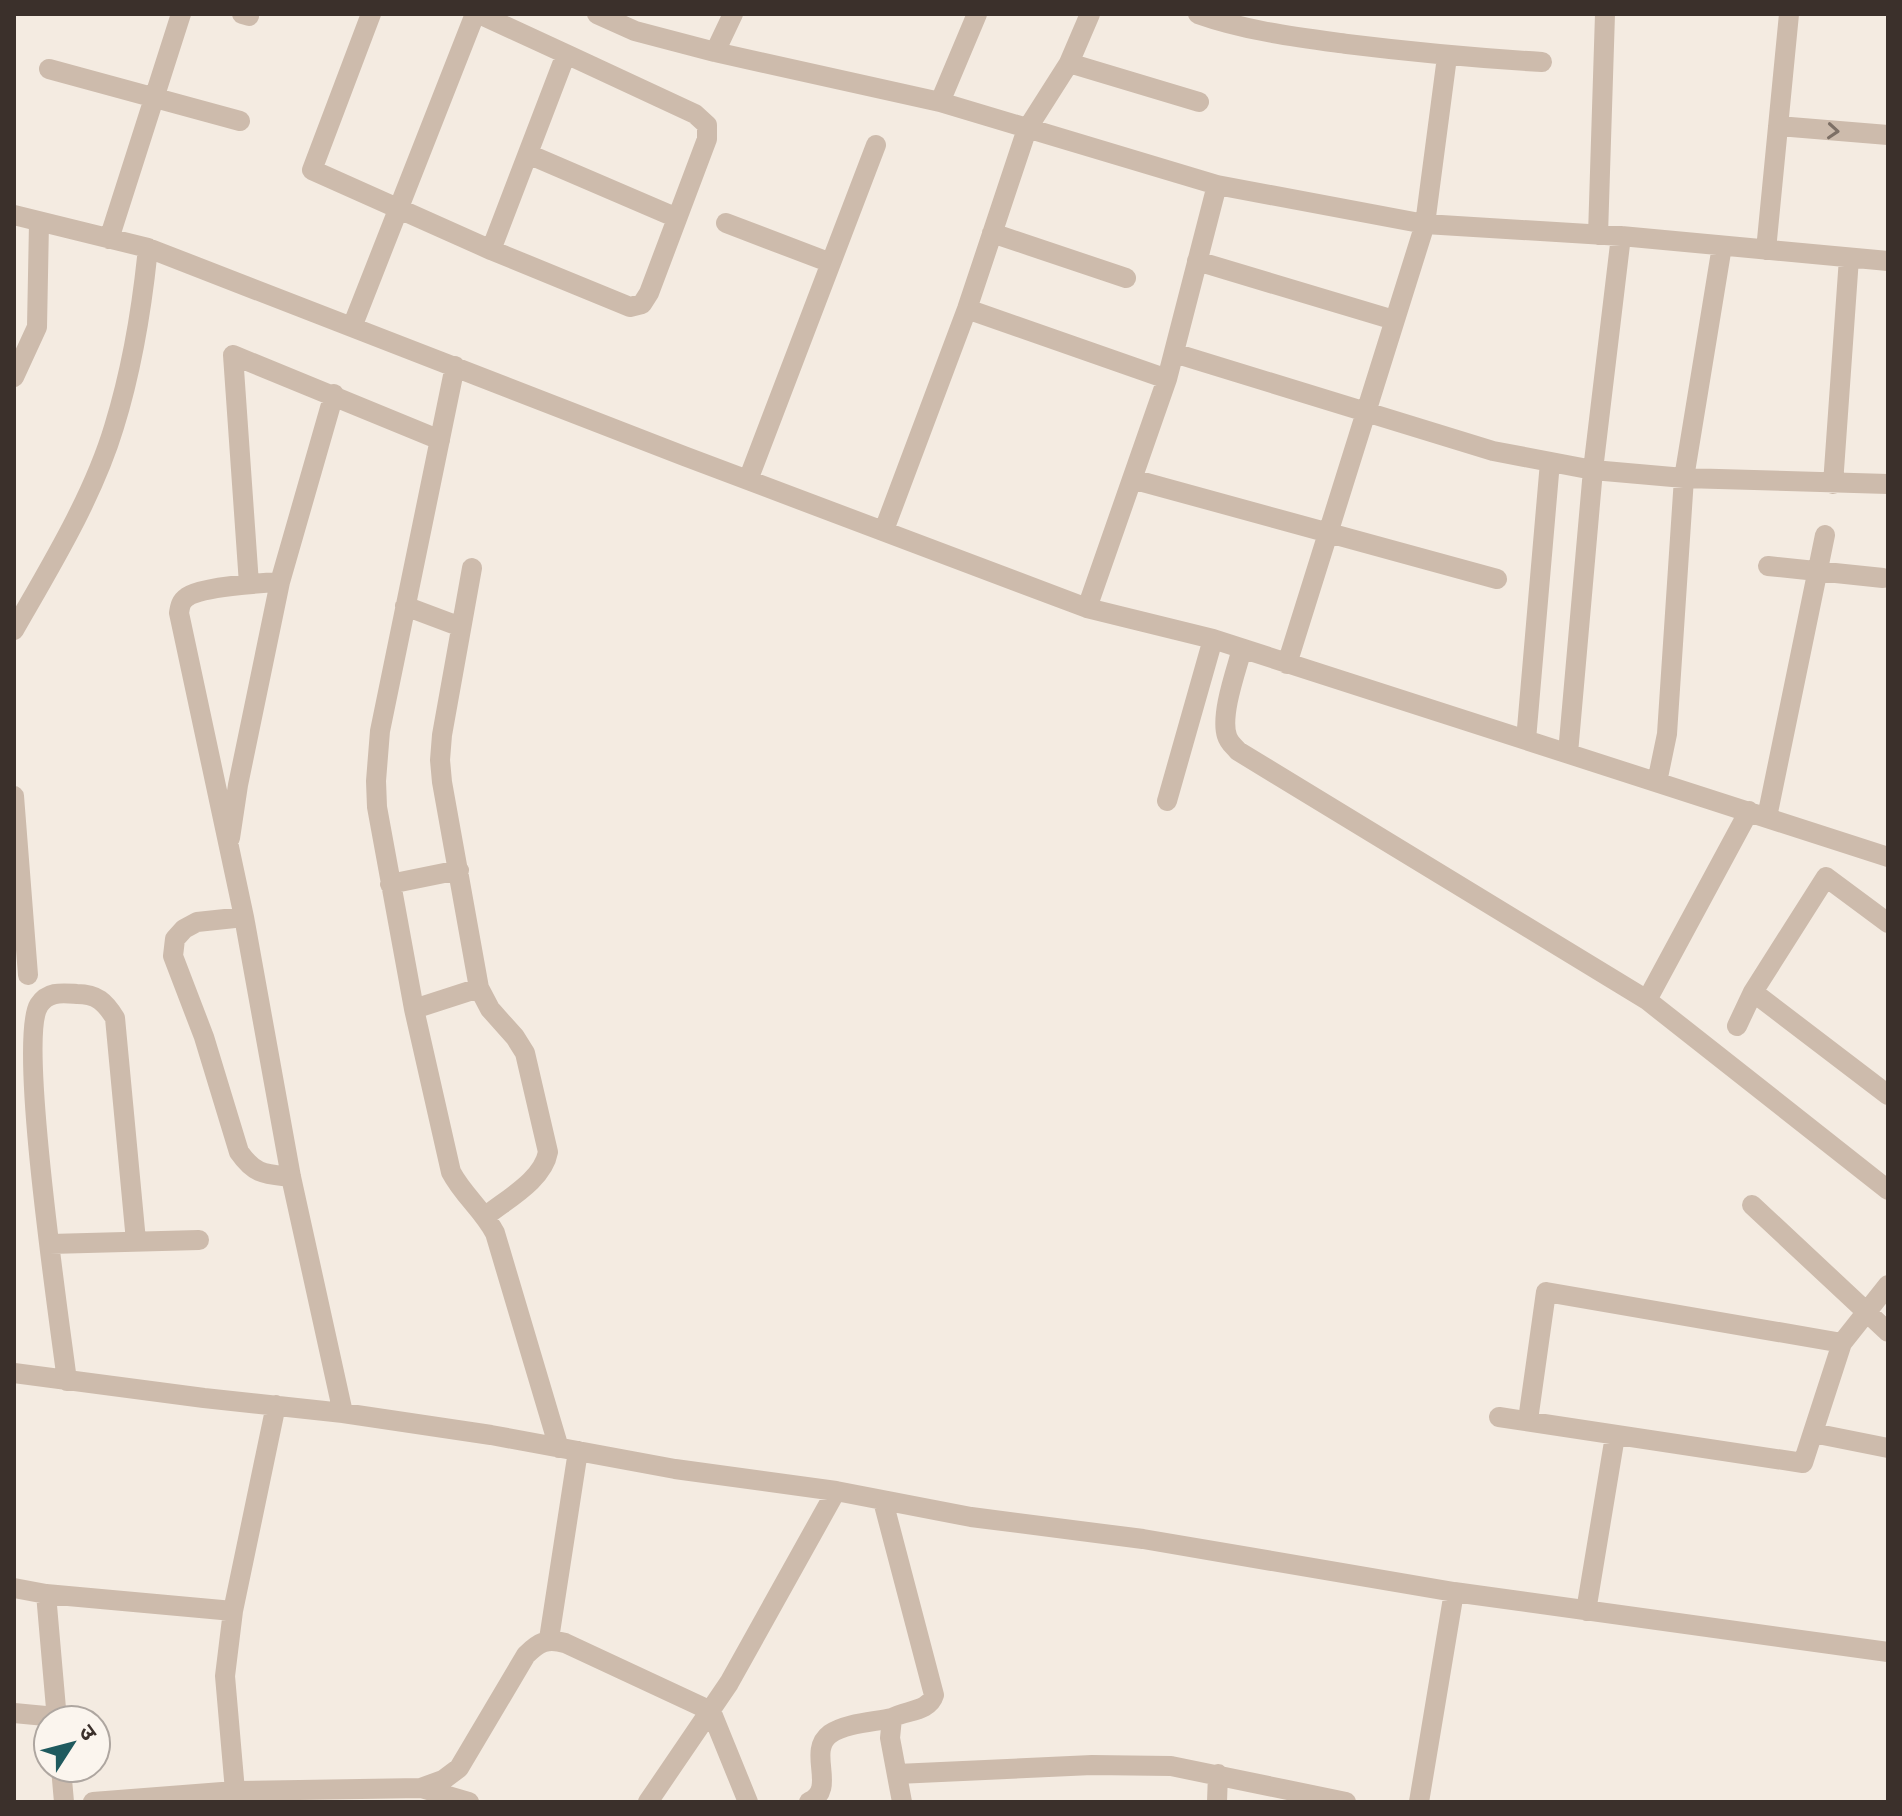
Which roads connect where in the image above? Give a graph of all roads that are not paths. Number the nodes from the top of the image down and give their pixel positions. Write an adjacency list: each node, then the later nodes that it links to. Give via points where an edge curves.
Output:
1 (181, 14): 17 (street)
2 (371, 14): 27 (street, via 312,170)
3 (477, 14): 12 (street); 27 (street)
4 (598, 14): 11 (street, via 635,31)
5 (733, 14): 11 (street)
6 (977, 14): 18 (street)
7 (1090, 14): 15 (street)
8 (1198, 14): 13 (street, via 1260,31)
9 (1605, 14): 34 (street)
10 (1789, 14): 21 (street)
11 (715, 52): 18 (street)
12 (566, 54): 25 (street); 29 (street, via 695,114 707,125 707,139)
13 (1447, 57): 14 (street); 32 (street)
14 (1542, 62)
15 (1069, 63): 19 (street); 22 (street)
16 (49, 69): 17 (street)
17 (155, 96): 20 (street); 36 (street)
18 (940, 102): 22 (street)
19 (1199, 102)
20 (240, 121)
21 (1778, 126): 23 (street, one-way to 23); 40 (street)
22 (1027, 129): 26 (street); 33 (street)
23 (1888, 135)
24 (876, 145): 44 (street)
25 (528, 154): 29 (street); 39 (street)
26 (1217, 185): 32 (street); 42 (street)
27 (398, 206): 39 (street); 48 (street)
28 (14, 215): 30 (street)
29 (677, 218): 39 (street, via 649,293 634,307)
30 (39, 223): 36 (street); 51 (street, via 37,327)
31 (726, 223): 44 (street)
32 (1425, 224): 34 (street); 47 (street)
33 (992, 233): 45 (street); 46 (street)
34 (1598, 235): 35 (street)
35 (1621, 236): 37 (street); 57 (street)
36 (109, 239): 38 (street)
37 (1722, 246): 40 (street); 58 (street)
38 (148, 248): 48 (street); 76 (street, via 141,313 114,427 90,489)
39 (491, 250)
40 (1766, 250): 41 (street)
41 (1849, 258): 43 (street); 61 (street)
42 (1197, 261): 47 (street); 49 (street)
43 (1888, 261)
44 (831, 263): 60 (street)
45 (1126, 278)
46 (967, 309): 52 (street); 63 (street)
47 (1394, 320): 54 (street)
48 (352, 327): 50 (street)
49 (1174, 353): 52 (street); 54 (street)
50 (455, 366): 55 (street); 60 (street)
51 (14, 377)
52 (1167, 379): 59 (street)
53 (334, 394): 55 (street); 71 (street); 72 (street, via 233,355)
54 (1366, 410): 56 (street, via 1493,451); 64 (street)
55 (440, 440): 73 (street)
56 (1550, 462): 57 (street); 80 (street)
57 (1593, 470): 58 (street); 81 (street)
58 (1684, 478): 61 (street); 82 (street, via 1667,734)
59 (1132, 479): 64 (street); 74 (street)
60 (748, 480): 63 (street)
61 (1833, 484): 62 (street)
62 (1888, 484)
63 (884, 530): 74 (street)
64 (1328, 534): 70 (street); 79 (street)
65 (1825, 535): 68 (street)
66 (1768, 566): 68 (street)
67 (472, 568): 75 (street)
68 (1818, 571): 69 (street); 85 (street)
69 (1883, 578)
70 (1497, 579)
71 (280, 582): 72 (street); 86 (street)
72 (249, 584): 86 (street, via 189,594 179,613)
73 (405, 606): 75 (street); 89 (street, via 377,756 377,807)
74 (1087, 608): 77 (street)
75 (461, 627): 88 (street, via 440,760)
76 (14, 630)
77 (1213, 639): 78 (street); 84 (street)
78 (1242, 649): 79 (street); 96 (street, via 1225,731 1238,751)
79 (1287, 664): 80 (street)
80 (1526, 740): 81 (street)
81 (1568, 753): 82 (street)
82 (1657, 782): 85 (street)
83 (14, 796): 92 (street)
84 (1167, 801)
85 (1758, 814): 87 (street); 96 (street)
86 (228, 851): 90 (street)
87 (1888, 857)
88 (459, 870): 89 (street); 93 (street)
89 (390, 884): 97 (street)
90 (244, 917): 101 (street); 101 (street, via 197,922 184,929 175,939 173,956 239,1152 259,1173)
91 (1888, 923): 94 (street, via 1826,877)
92 (21, 974): 95 (street)
93 (479, 988): 97 (street); 104 (street, via 525,1053 548,1152 537,1174)
94 (1753, 992): 98 (street); 100 (street)
95 (53, 993): 99 (street, via 34,1014); 106 (street, via 90,994 105,1002 115,1018)
96 (1647, 1000): 102 (street)
97 (414, 1009): 104 (street, via 451,1172)
98 (1737, 1026)
99 (24, 1088): 107 (street)
100 (1888, 1095)
101 (291, 1177): 115 (street)
102 (1888, 1190)
103 (1752, 1205): 109 (street)
104 (486, 1216): 121 (street)
105 (199, 1240): 106 (street)
106 (136, 1241): 107 (street)
107 (50, 1244): 113 (street)
108 (1888, 1285): 109 (street)
109 (1867, 1311): 110 (street); 111 (street)
110 (1888, 1332)
111 (1842, 1343): 117 (street, via 1546,1292); 118 (street)
112 (14, 1373): 113 (street)
113 (67, 1381): 114 (street)
114 (276, 1405): 115 (street); 127 (street)
115 (343, 1413): 121 (street)
116 (1499, 1417): 117 (street)
117 (1528, 1420): 119 (street)
118 (1813, 1433): 119 (street, via 1803,1463); 120 (street)
119 (1615, 1436): 128 (street)
120 (1888, 1448)
121 (568, 1450): 122 (street); 129 (street)
122 (836, 1491): 123 (street); 132 (street)
123 (883, 1501): 125 (street); 133 (street, via 934,1695 925,1707)
124 (14, 1588): 126 (street)
125 (1454, 1592): 128 (street); 146 (street)
126 (46, 1594): 127 (street); 131 (street)
127 (233, 1611): 137 (street, via 225,1688)
128 (1586, 1611): 130 (street)
129 (549, 1639): 132 (street); 136 (street, via 526,1655 459,1768)
130 (1888, 1652)
131 (55, 1704)
132 (711, 1711): 140 (street); 141 (street)
133 (892, 1718): 134 (street); 142 (street, via 830,1735 819,1750 820,1792)
134 (897, 1774): 135 (street, via 1132,1764); 143 (street)
135 (1218, 1774): 144 (street); 145 (street)
136 (421, 1788): 137 (street); 139 (street)
137 (235, 1791): 138 (street)
138 (93, 1802)
139 (469, 1802)
140 (648, 1802)
141 (748, 1802)
142 (809, 1802)
143 (902, 1802)
144 (1217, 1802)
145 (1346, 1802)
146 (1419, 1802)

